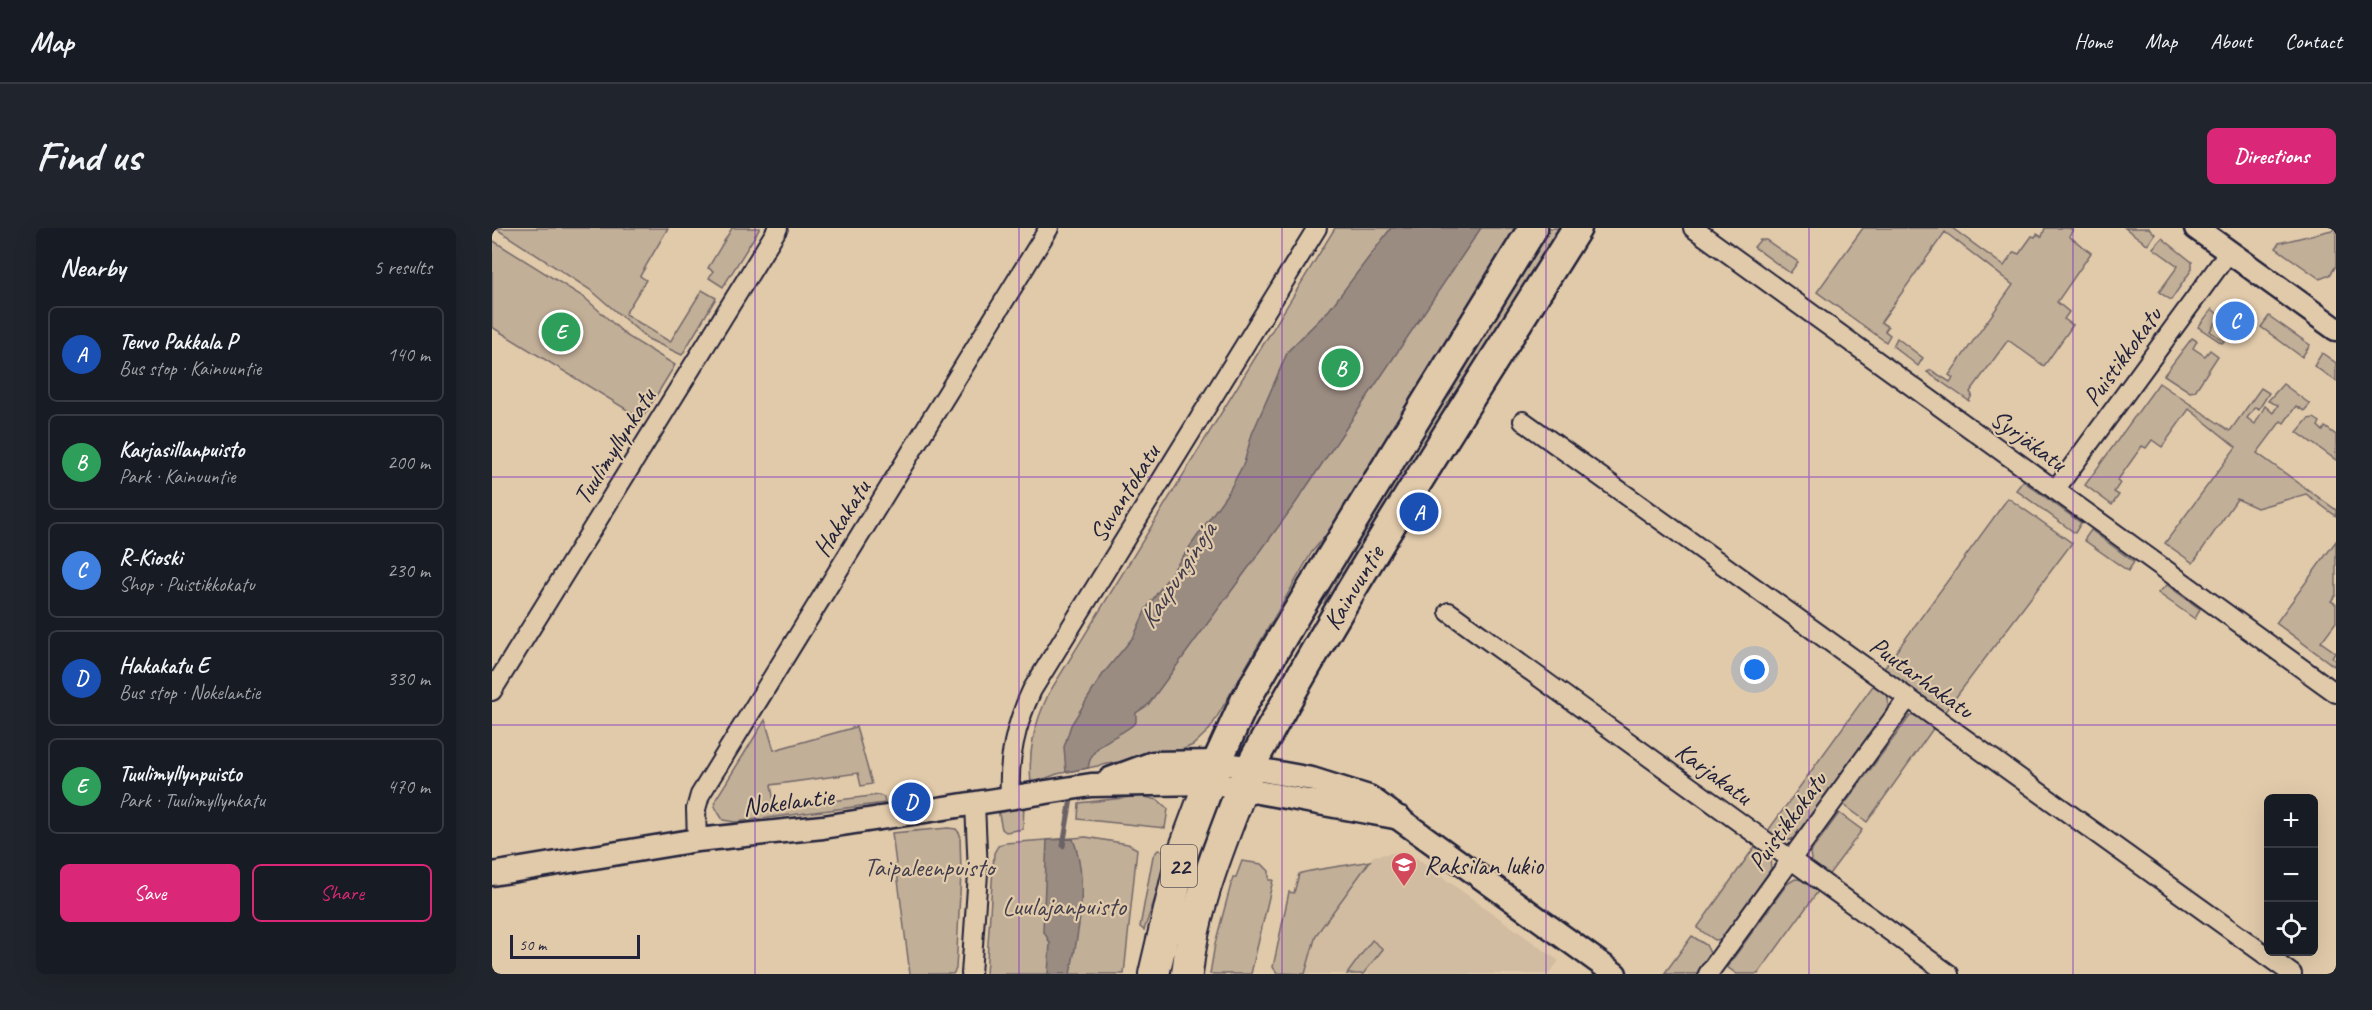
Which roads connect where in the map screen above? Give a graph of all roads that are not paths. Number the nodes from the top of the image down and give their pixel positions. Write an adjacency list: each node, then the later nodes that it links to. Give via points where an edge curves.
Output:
1 (778, 228): 13 (street, Tuulimyllynkatu)
2 (1049, 228): 20 (street, Hakakatu, via 700,795 696,809)
3 (1317, 228): 18 (street, Suvantokatu, via 1032,690 1010,753)
4 (1533, 228): 16 (main road, Kainuuntie, via 1296,614 1245,701)
5 (1577, 228): 17 (main road, Kainuuntie, via 1332,622)
6 (1693, 228): 11 (street, Syrjäkatu)
7 (2196, 228): 8 (street)
8 (2229, 252): 9 (street); 11 (street, Puistikkokatu)
9 (2336, 328)
10 (1523, 421): 15 (street, Puutarhakatu)
11 (2055, 490): 14 (street, Syrjäkatu)
12 (1449, 612): 21 (street, Karjakatu)
13 (494, 682)
14 (2336, 693)
15 (1908, 698): 21 (street, Puistikkokatu); 29 (street, Puutarhakatu)
16 (1213, 772): 17 (street, Nokelantie); 18 (street, Nokelantie, via 1153,763 1092,785); 24 (highway, Kainuuntie / 22, via 1182,855)
17 (1246, 778): 25 (highway, Kainuuntie / 22, via 1197,918); 26 (street, Nokelantie, via 1331,804 1400,818)
18 (1010, 798): 19 (street, Nokelantie)
19 (975, 804): 20 (street, Nokelantie); 23 (street, via 978,873)
20 (697, 840): 22 (street, Nokelantie)
21 (1791, 860): 27 (street, Puistikkokatu); 28 (street, Karjakatu)
22 (492, 874)
23 (972, 974)
24 (1154, 974)
25 (1187, 974)
26 (1615, 974)
27 (1708, 974)
28 (1949, 974)
29 (2292, 974)

